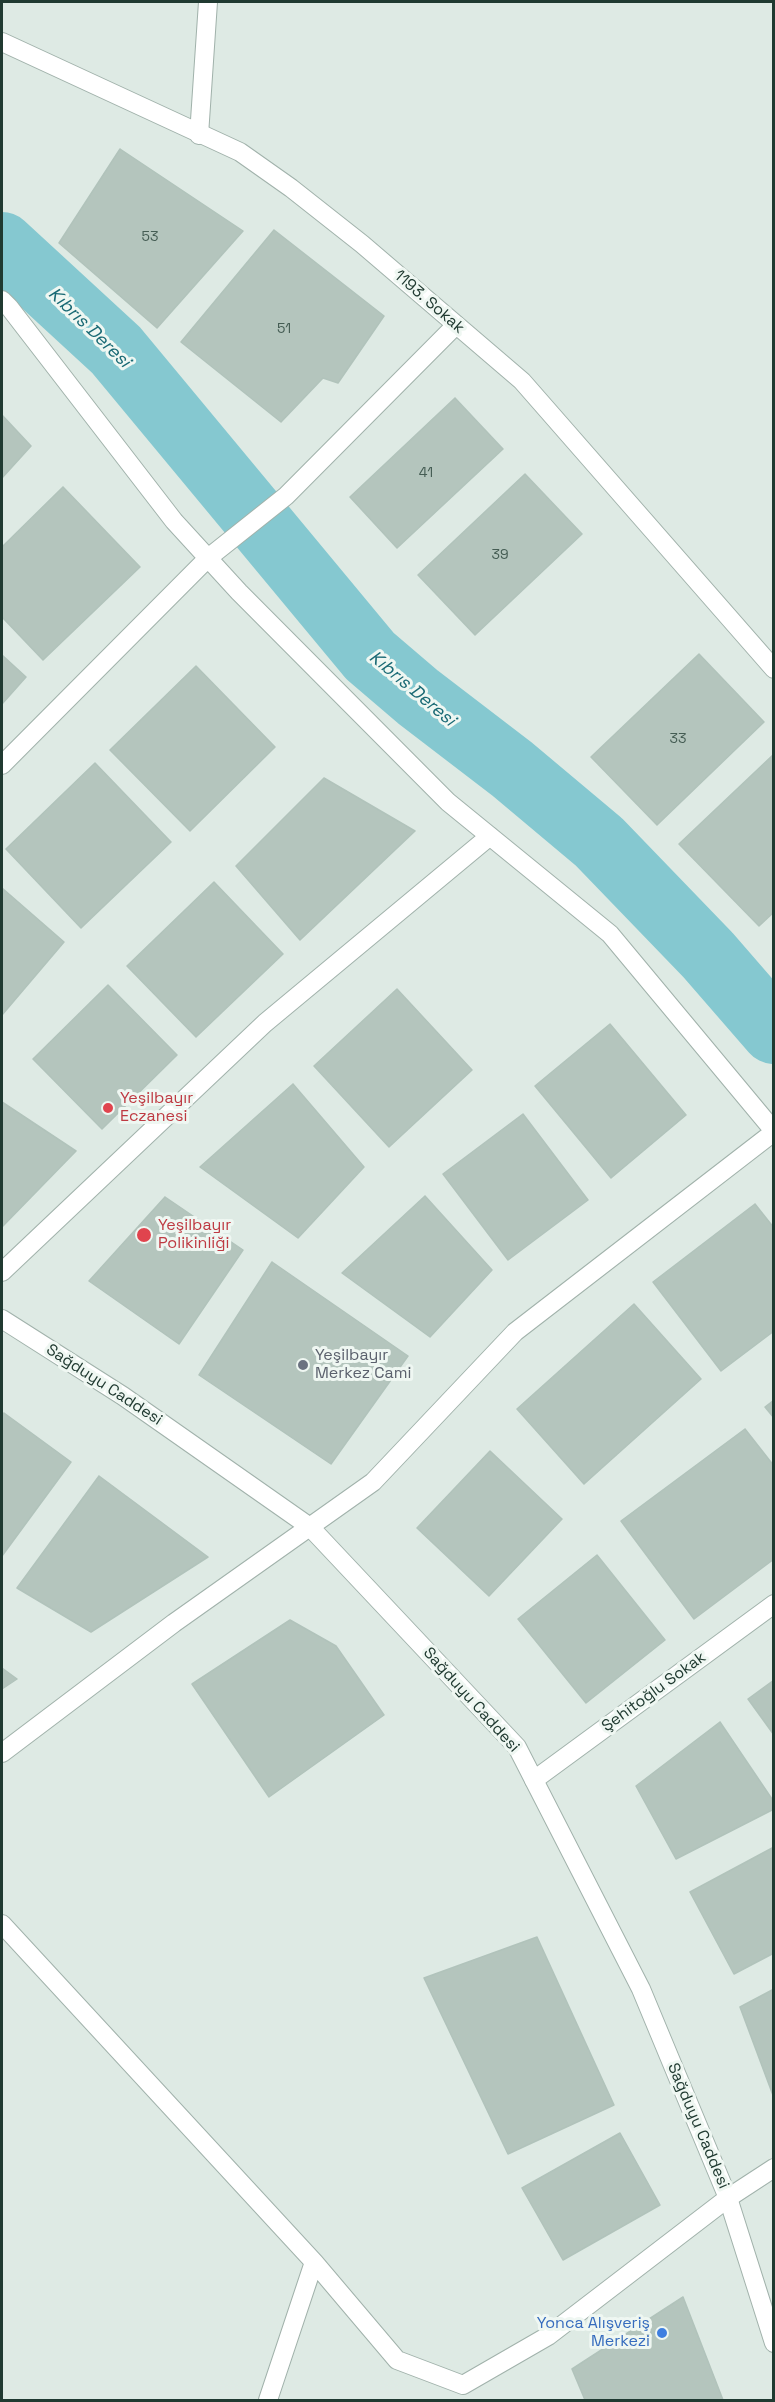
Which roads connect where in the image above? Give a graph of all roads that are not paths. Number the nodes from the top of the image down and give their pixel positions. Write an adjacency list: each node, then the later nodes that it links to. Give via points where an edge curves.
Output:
1 (208, 2): 3 (street)
2 (2, 42): 3 (street, 1193. Sokak)
3 (199, 135): 5 (street, 1193. Sokak, via 240,152 291,188)
4 (2, 300): 6 (street, via 174,520)
5 (456, 325): 6 (street, via 286,496); 7 (street, 1193. Sokak, via 522,381)
6 (211, 555): 8 (street); 9 (street, via 239,592 448,802)
7 (774, 669)
8 (2, 765)
9 (490, 836): 10 (street, via 610,934); 11 (street, via 265,1023)
10 (774, 1132): 13 (street, via 515,1332 373,1482)
11 (2, 1272)
12 (2, 1319): 13 (street, Sağduyu Caddesi, via 123,1396)
13 (310, 1527): 15 (street, via 174,1623); 16 (street, Sağduyu Caddesi, via 517,1747)
14 (774, 1604): 16 (street, Şehitoğlu Sokak)
15 (2, 1753)
16 (534, 1780): 19 (street, Sağduyu Caddesi, via 641,1989)
17 (2, 1924): 20 (street)
18 (774, 2168): 19 (street)
19 (728, 2198): 20 (street, via 548,2336 463,2385 397,2360); 21 (street, Sağduyu Caddesi)
20 (314, 2262): 22 (street)
21 (774, 2343)
22 (268, 2400)

